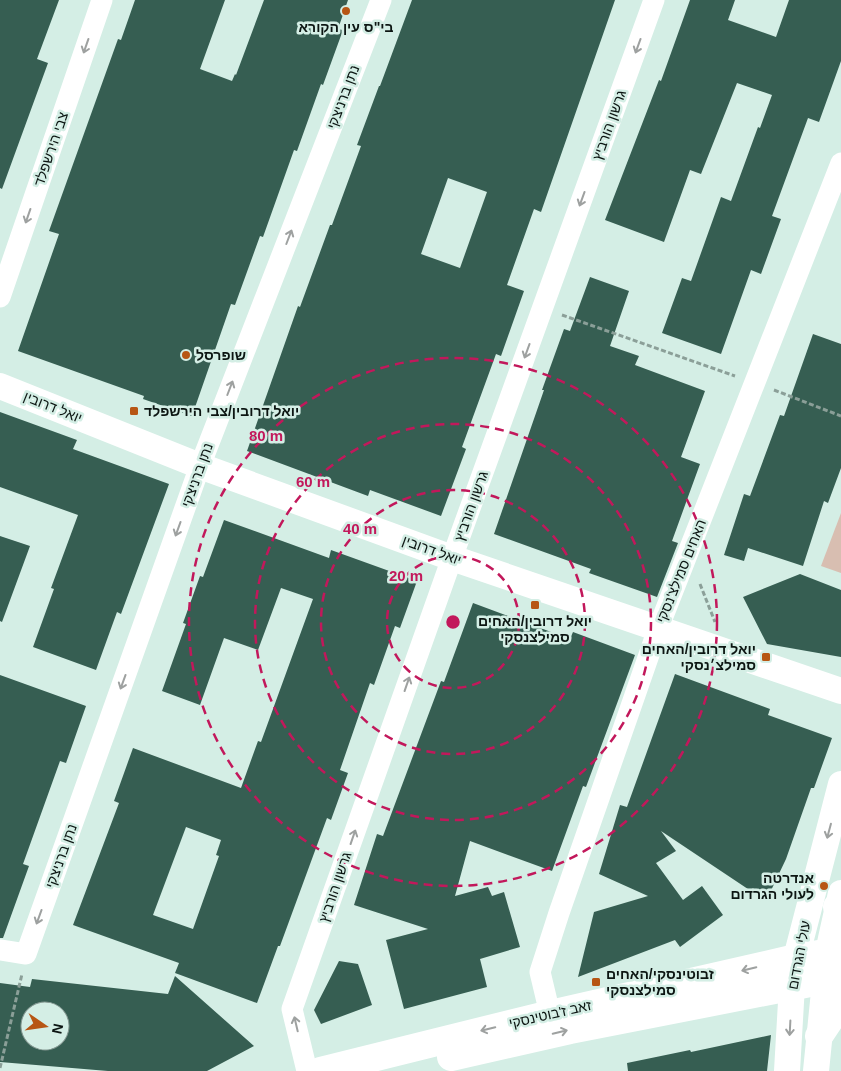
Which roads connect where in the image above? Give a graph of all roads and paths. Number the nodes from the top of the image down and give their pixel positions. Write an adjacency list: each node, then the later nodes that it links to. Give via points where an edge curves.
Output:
1 (102, 0): 5 (street, צבי הירשפלד, one-way to 5)
2 (381, 0): 10 (street, נתן ברניצקי, one-way to 2)
3 (654, 0): 6 (street, גרשון הורביץ, one-way to 6)
4 (841, 163): 7 (street, האחים סמילצ'נסקי)
5 (0, 297)
6 (542, 308): 7 (path); 11 (street, גרשון הורביץ, one-way to 11)
7 (755, 383): 9 (path); 14 (street, האחים סמילצ'נסקי)
8 (0, 386): 10 (street, יואל דרובין)
9 (841, 416)
10 (200, 466): 11 (street, יואל דרובין); 20 (street, נתן ברניצקי, one-way to 20)
11 (452, 558): 14 (street, יואל דרובין); 28 (street, גרשון הורביץ, one-way to 11, via 292,1009)
12 (696, 575): 13 (path)
13 (720, 628)
14 (658, 629): 15 (street, יואל דרובין); 25 (street, האחים סמילצ'נסקי, via 540,972)
15 (841, 691)
16 (841, 784): 21 (street, עולי הגרדום, one-way to 21)
17 (840, 904): 19 (street, עולי הגרדום)
18 (0, 950): 20 (street)
19 (835, 951): 21 (main road, זאב ז'בוטינסקי); 22 (street, עולי הגרדום)
20 (26, 954): 27 (path)
21 (796, 958): 23 (street, עולי הגרדום); 25 (main road, זאב ז'בוטינסקי, one-way to 25)
22 (833, 979): 23 (main road, זאב ז'בוטינסקי); 26 (street, עולי הגרדום)
23 (792, 986): 30 (main road, זאב ז'בוטינסקי, one-way to 23, via 570,1030); 31 (street, עולי הגרדום, one-way to 31)
24 (841, 1003): 26 (main road)
25 (550, 1014): 29 (main road, זאב ז'בוטינסקי, one-way to 29)
26 (819, 1036): 32 (street, עולי הגרדום)
27 (1, 1069)
28 (307, 1071)
29 (320, 1071)
30 (393, 1071)
31 (787, 1071)
32 (816, 1071)

